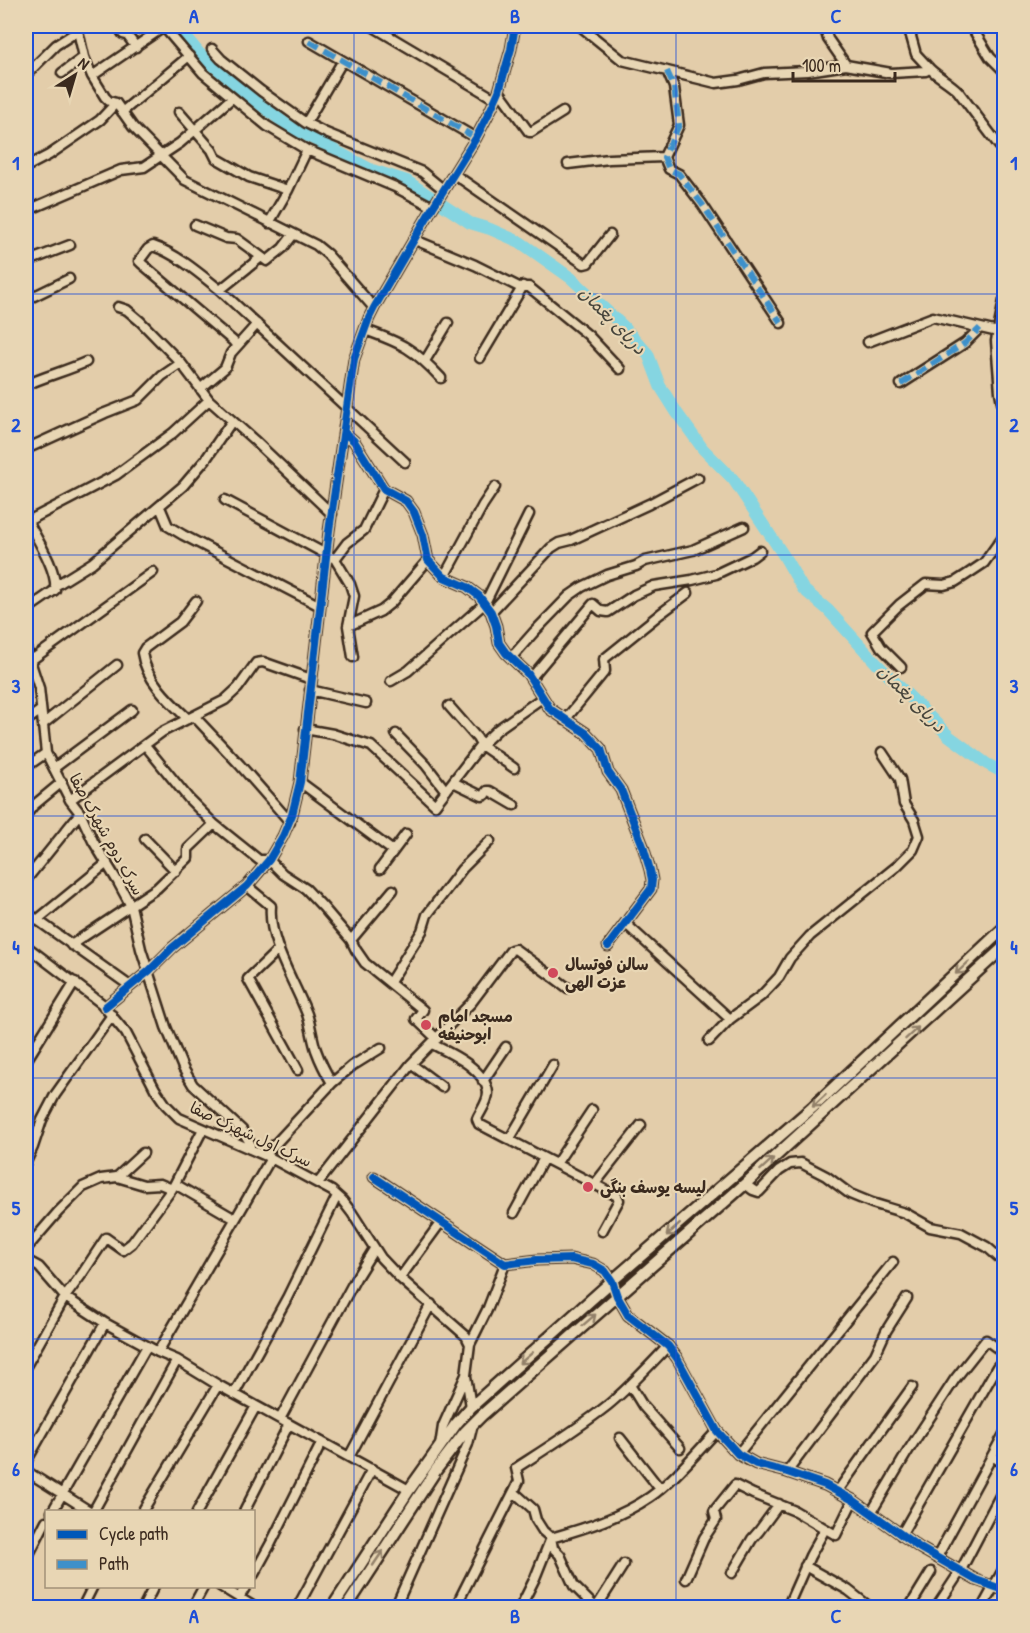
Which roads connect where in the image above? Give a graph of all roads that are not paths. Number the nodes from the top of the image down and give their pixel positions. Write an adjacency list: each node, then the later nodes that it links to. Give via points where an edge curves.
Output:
1 (118, 26): 11 (street)
2 (164, 26): 11 (street); 13 (street)
3 (372, 26): 23 (street)
4 (514, 26): 23 (street)
5 (580, 26): 18 (street, via 622,60)
6 (824, 26): 16 (street)
7 (908, 26): 17 (street, via 916,54)
8 (972, 26): 19 (street, via 990,57)
9 (77, 28): 14 (street); 20 (street)
10 (309, 41): 15 (street)
11 (136, 47): 22 (street)
12 (212, 49): 29 (street)
13 (189, 56): 24 (street); 26 (street)
14 (84, 57): 21 (street); 22 (street)
15 (342, 62): 29 (street); 31 (street)
16 (846, 65): 17 (street, via 897,74); 18 (street, via 764,72 716,83)
17 (929, 68): 33 (street, via 950,82)
18 (667, 71): 35 (street, via 674,87 679,125)
19 (1005, 71)
20 (26, 73)
21 (62, 73)
22 (92, 76): 25 (street, via 109,101)
23 (497, 95): 28 (street, via 529,132); 31 (street)
24 (232, 98): 30 (street); 32 (street, via 267,126)
25 (116, 103): 26 (street); 37 (street, via 100,120)
26 (123, 112): 34 (street)
27 (179, 112): 30 (street)
28 (563, 112)
29 (306, 123): 40 (street, via 422,172)
30 (195, 131): 34 (street); 39 (street, via 216,158 249,177)
31 (476, 138): 38 (street)
32 (307, 150): 39 (street); 41 (street)
33 (1005, 152)
34 (161, 155): 42 (street, via 144,166 121,170); 43 (street, via 185,180)
35 (664, 157): 36 (street); 59 (street, via 669,170 679,174 702,204)
36 (568, 164)
37 (26, 168)
38 (454, 174): 40 (street); 46 (street, via 584,264)
39 (288, 190): 43 (street)
40 (442, 192): 41 (street)
41 (433, 206): 47 (street)
42 (26, 211)
43 (269, 223): 45 (street)
44 (195, 225): 49 (street, via 237,239)
45 (293, 235): 49 (street, via 272,258); 57 (street, via 327,254)
46 (610, 235)
47 (415, 240): 52 (street); 57 (street)
48 (70, 245): 50 (street)
49 (260, 258): 53 (street)
50 (26, 262)
51 (69, 279): 54 (street)
52 (523, 286): 67 (street); 71 (street, via 588,335)
53 (220, 290): 60 (street); 65 (street, via 153,246 139,261)
54 (26, 300)
55 (1005, 300): 63 (street)
56 (118, 307): 70 (street, via 140,321)
57 (374, 308): 62 (street)
58 (448, 323): 68 (street)
59 (781, 323)
60 (257, 324): 65 (street); 77 (street)
61 (980, 328): 63 (street); 64 (street, via 933,317); 73 (street, via 965,343)
62 (364, 330): 68 (street, via 404,345); 77 (street, via 354,359)
63 (998, 332): 66 (street)
64 (868, 342)
65 (237, 346): 75 (street, via 225,368)
66 (1000, 352): 78 (street, via 1000,392)
67 (480, 358)
68 (425, 361): 72 (street)
69 (86, 362): 74 (street)
70 (181, 363): 75 (street); 81 (street, via 138,400)
71 (620, 369)
72 (441, 378)
73 (901, 384)
74 (26, 385)
75 (200, 389): 76 (street)
76 (209, 400): 79 (street); 90 (street, via 173,433 116,475)
77 (347, 410): 80 (street); 82 (street)
78 (1005, 413)
79 (232, 421): 87 (street, via 195,474); 88 (street)
80 (344, 432): 85 (street, via 354,441); 88 (street)
81 (26, 449)
82 (405, 462)
83 (698, 478): 105 (street, via 550,548)
84 (495, 487): 98 (street)
85 (384, 489): 95 (street, via 364,530); 96 (street, via 405,501 414,512)
86 (225, 500): 94 (street)
87 (160, 507): 99 (street, via 92,563); 103 (street, via 168,526)
88 (332, 514): 94 (street)
89 (530, 514): 102 (street)
90 (26, 520): 99 (street, via 46,556)
91 (744, 527): 109 (street, via 582,587)
92 (1005, 535): 112 (street, via 984,563 955,582 926,584 872,632)
93 (760, 550): 113 (street, via 716,574 654,586 634,594 608,612 592,604)
94 (326, 554): 95 (street); 103 (street)
95 (335, 559): 106 (street, via 354,596)
96 (428, 560): 98 (street); 106 (street, via 391,603)
97 (153, 572): 110 (street)
98 (444, 577): 102 (street, via 467,587)
99 (55, 586): 104 (street, via 55,590)
100 (688, 593): 123 (street, via 604,659 605,671)
101 (196, 601): 122 (street, via 180,622 142,653 149,675)
102 (485, 603): 105 (street); 115 (street, via 408,671)
103 (320, 606): 114 (street)
104 (26, 610)
105 (491, 612): 109 (street, via 499,643)
106 (348, 626): 108 (street)
107 (26, 648): 110 (street, سرک دوم شهرک صفا)
108 (353, 657)
109 (511, 658): 113 (street)
110 (28, 662): 120 (street, سرک دوم شهرک صفا, via 39,688)
111 (117, 665): 125 (street)
112 (901, 667)
113 (531, 678): 117 (street)
114 (311, 679): 116 (street); 122 (street, via 256,663 225,700)
115 (391, 681)
116 (310, 690): 118 (street); 126 (street)
117 (542, 698): 123 (street, via 550,710); 129 (street)
118 (366, 703)
119 (449, 706): 129 (street)
120 (41, 710): 124 (street); 125 (street, سرک دوم شهرک صفا)
121 (132, 710): 133 (street)
122 (191, 717): 128 (street); 143 (street)
123 (565, 720): 159 (street, via 586,733 601,749 643,846 651,889)
124 (26, 721)
125 (43, 724): 131 (street, سرک دوم شهرک صفا)
126 (305, 729): 136 (street); 138 (street, via 371,746 433,805)
127 (396, 734): 138 (street)
128 (145, 745): 139 (street); 144 (street)
129 (481, 745): 134 (street); 137 (street)
130 (882, 752): 174 (street, via 900,779 904,804 914,820 919,836 914,850 810,936 761,996)
131 (46, 753): 132 (street); 133 (street, سرک دوم شهرک صفا)
132 (26, 767)
133 (54, 768): 135 (street, سرک دوم شهرک صفا)
134 (514, 768)
135 (62, 782): 139 (street, سرک دوم شهرک صفا); 142 (street)
136 (300, 782): 143 (street); 148 (street)
137 (453, 782): 138 (street); 140 (street, via 482,796 490,791)
138 (446, 791)
139 (70, 800): 141 (street, سرک دوم شهرک صفا)
140 (514, 805)
141 (80, 813): 150 (street, سرک دوم شهرک صفا); 153 (street)
142 (26, 815)
143 (290, 822): 149 (street)
144 (214, 824): 149 (street, via 259,860); 152 (street, via 188,849 188,858)
145 (406, 834): 148 (street)
146 (145, 839): 152 (street)
147 (490, 841): 169 (street, via 462,869 428,915)
148 (393, 851): 151 (street)
149 (269, 860): 154 (street); 161 (street, via 306,889)
150 (107, 863): 156 (street, سرک دوم شهرک صفا); 158 (street)
151 (381, 869)
152 (176, 871): 156 (street)
153 (26, 880)
154 (247, 886): 166 (street, via 271,906 270,919); 167 (street)
155 (393, 891): 161 (street)
156 (130, 906): 162 (street); 167 (street, سرک دوم شهرک صفا)
157 (26, 912): 158 (street)
158 (37, 920): 162 (street)
159 (626, 924): 164 (street); 174 (street)
160 (1005, 928): 214 (main road, one-way to 214, via 812,1108)
161 (351, 940): 169 (street, via 365,963)
162 (71, 945): 170 (street)
163 (26, 946): 168 (street, سرک اول شهرک صفا)
164 (608, 946)
165 (1005, 947): 199 (main road, one-way to 165)
166 (279, 949): 182 (street, via 248,979); 184 (street)
167 (148, 971): 170 (street); 190 (street, سرک دوم شهرک صفا, via 183,1068 193,1085 242,1130)
168 (75, 982): 172 (street, سرک اول شهرک صفا); 179 (street)
169 (390, 982): 176 (street, via 423,1010 416,1018)
170 (130, 986): 172 (street)
171 (568, 988): 176 (street, via 515,949 511,950 471,1003)
172 (105, 1007): 173 (street, سرک اول شهرک صفا)
173 (112, 1015): 188 (street, سرک اول شهرک صفا, via 166,1105 178,1118); 194 (street, via 55,1095)
174 (730, 1019): 175 (street)
175 (709, 1041)
176 (434, 1042): 180 (street); 183 (street, via 465,1061)
177 (506, 1047): 183 (street)
178 (381, 1048): 184 (street)
179 (26, 1061)
180 (411, 1064): 185 (street); 198 (street)
181 (553, 1065): 189 (street)
182 (298, 1071)
183 (483, 1081): 189 (street, via 488,1093 477,1119 479,1124)
184 (332, 1083): 192 (street)
185 (442, 1087)
186 (592, 1110): 195 (street)
187 (642, 1125): 200 (street)
188 (203, 1130): 190 (street, سرک اول شهرک صفا); 201 (street)
189 (509, 1140): 193 (street)
190 (250, 1149): 192 (street, سرک اول شهرک صفا)
191 (143, 1153): 197 (street)
192 (268, 1156): 198 (street, سرک اول شهرک صفا); 204 (street)
193 (544, 1158): 195 (street); 203 (street)
194 (26, 1162)
195 (556, 1164): 200 (street)
196 (374, 1177): 205 (street)
197 (117, 1178): 201 (street); 207 (street, via 101,1179 83,1187)
198 (318, 1183): 202 (street, سرک اول شهرک صفا)
199 (746, 1184): 211 (street, via 759,1192 779,1170 801,1163 850,1194 905,1213 930,1227 961,1233); 215 (main road)
200 (594, 1185): 206 (street, via 619,1200)
201 (173, 1187): 204 (street); 216 (street, via 132,1244 123,1250 106,1238)
202 (338, 1196): 208 (street, سرک اول شهرک صفا); 232 (street)
203 (514, 1213)
204 (235, 1219): 223 (street)
205 (441, 1222): 212 (street); 213 (street)
206 (602, 1231)
207 (26, 1249)
208 (374, 1249): 213 (street, سرک اول شهرک صفا); 235 (street)
209 (26, 1260): 216 (street, via 39,1266)
210 (893, 1262): 245 (street)
211 (1005, 1262)
212 (505, 1264): 214 (street, via 571,1259 593,1264); 220 (street)
213 (400, 1278): 218 (street, سرک اول شهرک صفا)
214 (612, 1281): 215 (street); 234 (main road, one-way to 234)
215 (617, 1296): 222 (street, via 628,1315); 238 (main road, one-way to 215)
216 (64, 1297): 219 (street); 227 (street)
217 (907, 1298): 252 (street, via 875,1355)
218 (431, 1304): 220 (street, سرک اول شهرک صفا); 247 (street)
219 (105, 1323): 221 (street); 248 (street)
220 (470, 1344): 228 (street)
221 (147, 1346): 223 (street); 256 (street)
222 (668, 1346): 230 (street); 239 (street)
223 (158, 1352): 226 (street)
224 (1005, 1353): 267 (street, via 986,1340 955,1379)
225 (1005, 1359): 270 (street, via 997,1366)
226 (177, 1360): 229 (street); 263 (street)
227 (26, 1366)
228 (466, 1375): 234 (street); 243 (street, via 443,1426)
229 (219, 1385): 232 (street); 264 (street)
230 (630, 1385): 244 (street); 257 (street, via 579,1427 516,1468 519,1481)
231 (912, 1387): 258 (street)
232 (234, 1394): 233 (street)
233 (256, 1406): 235 (street); 265 (street)
234 (471, 1407): 237 (main road)
235 (280, 1419): 236 (street)
236 (290, 1424): 242 (street); 266 (street)
237 (456, 1424): 238 (main road); 243 (main road)
238 (469, 1428): 296 (main road, one-way to 238, via 436,1470); 297 (street, via 468,1444)
239 (717, 1431): 245 (street); 254 (street)
240 (1005, 1434): 246 (street)
241 (620, 1438): 254 (street)
242 (322, 1442): 247 (street); 278 (street)
243 (440, 1446): 255 (main road)
244 (680, 1448)
245 (738, 1454): 252 (street, via 756,1464)
246 (993, 1456): 249 (street); 272 (street)
247 (349, 1457): 250 (street)
248 (26, 1462)
249 (1005, 1464)
250 (372, 1469): 255 (street); 294 (street)
251 (26, 1471): 256 (street)
252 (787, 1472): 258 (street)
253 (1005, 1488): 277 (street)
254 (660, 1489): 271 (street, via 629,1510 585,1529)
255 (409, 1490): 295 (main road)
256 (62, 1492): 261 (street); 262 (street)
257 (514, 1492): 271 (street, via 532,1509); 298 (street)
258 (837, 1492): 259 (street)
259 (853, 1500): 267 (street); 269 (street, via 836,1535)
260 (778, 1504): 269 (street); 280 (street); 281 (street, via 735,1485 714,1511 716,1520)
261 (53, 1510)
262 (89, 1510)
263 (93, 1510)
264 (143, 1510)
265 (198, 1510)
266 (245, 1510)
267 (871, 1513): 270 (street)
268 (45, 1523): 273 (street)
269 (825, 1529): 275 (street)
270 (901, 1534): 272 (street)
271 (551, 1538): 299 (street); 300 (street, via 574,1586)
272 (937, 1557): 277 (street)
273 (26, 1560)
274 (624, 1563): 300 (street)
275 (805, 1566): 301 (street); 302 (street)
276 (1005, 1568): 282 (street)
277 (961, 1570): 282 (street); 304 (street)
278 (255, 1572)
279 (931, 1572): 303 (street)
280 (732, 1573)
281 (686, 1579)
282 (993, 1586): 288 (street); 305 (street)
283 (92, 1588): 290 (street)
284 (153, 1588): 291 (street)
285 (203, 1588): 292 (street)
286 (221, 1588): 289 (street)
287 (246, 1588): 289 (street)
288 (1005, 1590)
289 (240, 1602): 293 (street)
290 (82, 1608)
291 (143, 1608)
292 (192, 1608)
293 (256, 1608)
294 (297, 1608)
295 (332, 1608)
296 (346, 1608)
297 (395, 1608)
298 (455, 1608)
299 (520, 1608)
300 (596, 1608)
301 (787, 1608)
302 (871, 1608)
303 (909, 1608)
304 (936, 1608)
305 (982, 1608)

